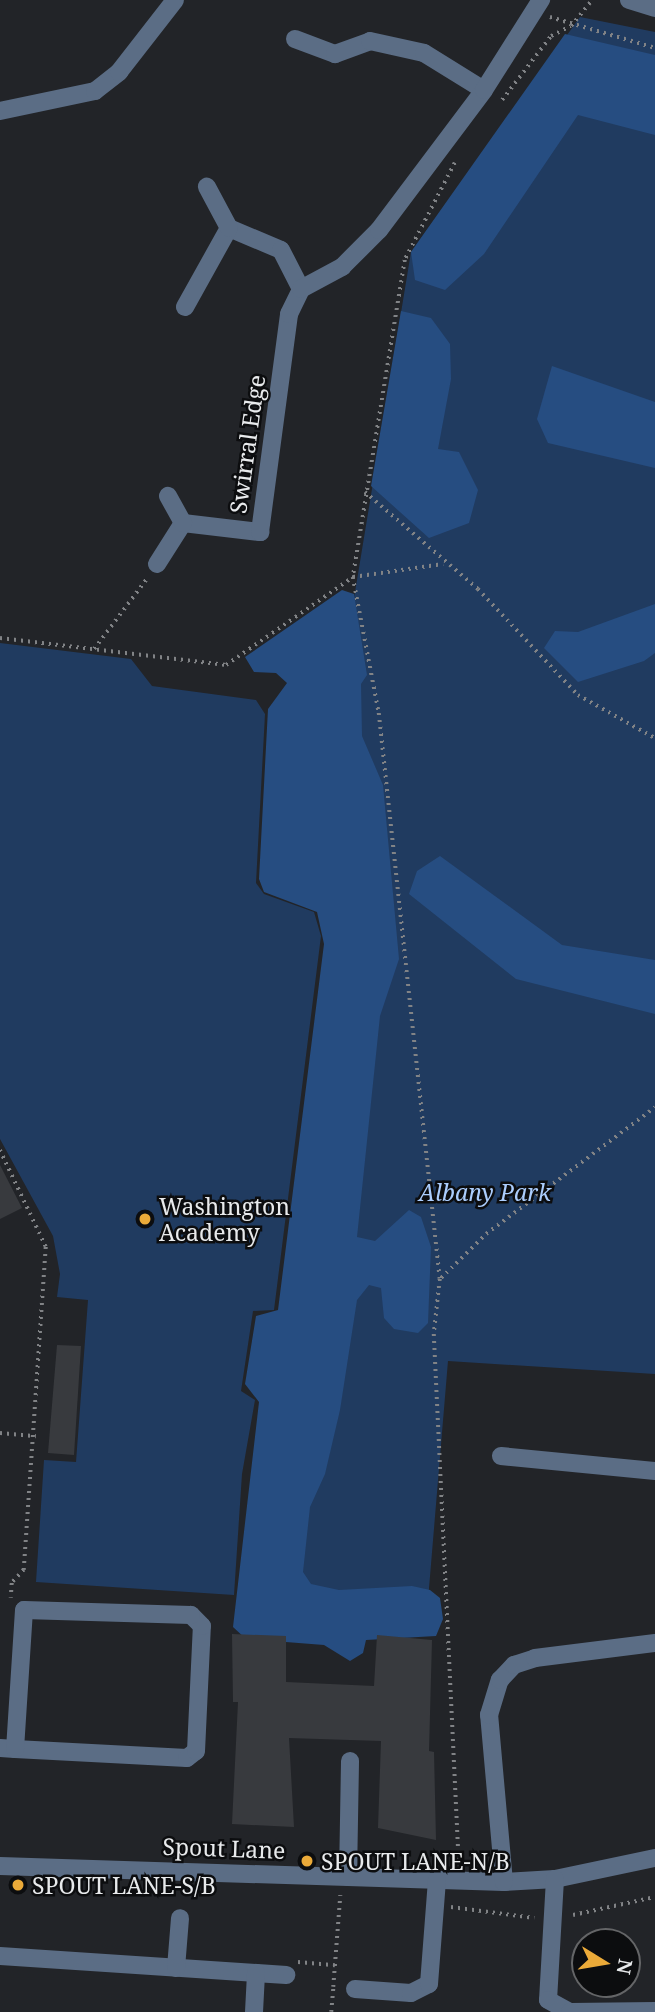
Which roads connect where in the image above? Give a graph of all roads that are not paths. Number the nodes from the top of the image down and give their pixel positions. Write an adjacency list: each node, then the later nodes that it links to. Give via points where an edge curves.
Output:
1 (175, 0): 7 (street, via 119,72 95,91)
2 (541, 0): 6 (street)
3 (629, 0): 4 (street)
4 (655, 8)
5 (295, 39): 6 (street, via 335,54 370,41 424,53)
6 (484, 90): 10 (street, via 379,230 342,267)
7 (0, 111)
8 (207, 187): 9 (street)
9 (229, 228): 10 (street, via 281,250); 11 (street)
10 (301, 289): 13 (street, Swirral Edge, via 289,314 260,532)
11 (185, 307)
12 (168, 496): 13 (street)
13 (183, 523): 14 (street)
14 (157, 564)
15 (501, 1456): 16 (street)
16 (655, 1471)
17 (655, 1643): 25 (street, via 535,1658 514,1665 500,1680 489,1715)
18 (8, 1749): 18 (street, via 24,1610 191,1615 202,1626 196,1751 187,1758)
19 (350, 1761): 22 (street)
20 (655, 1858): 23 (street, Spout Lane)
21 (0, 1866): 22 (street, Spout Lane)
22 (345, 1877): 24 (street, Spout Lane)
23 (555, 1879): 25 (street, Spout Lane); 32 (street)
24 (437, 1880): 25 (street, Spout Lane); 31 (street, via 429,1984 411,1993)
25 (504, 1882)
26 (180, 1918): 28 (street)
27 (0, 1956): 28 (street)
28 (176, 1968): 29 (street)
29 (256, 1973): 30 (street); 34 (street)
30 (286, 1975)
31 (355, 1989)
32 (547, 2006): 33 (street, via 570,2011)
33 (655, 2011)
34 (254, 2012)

